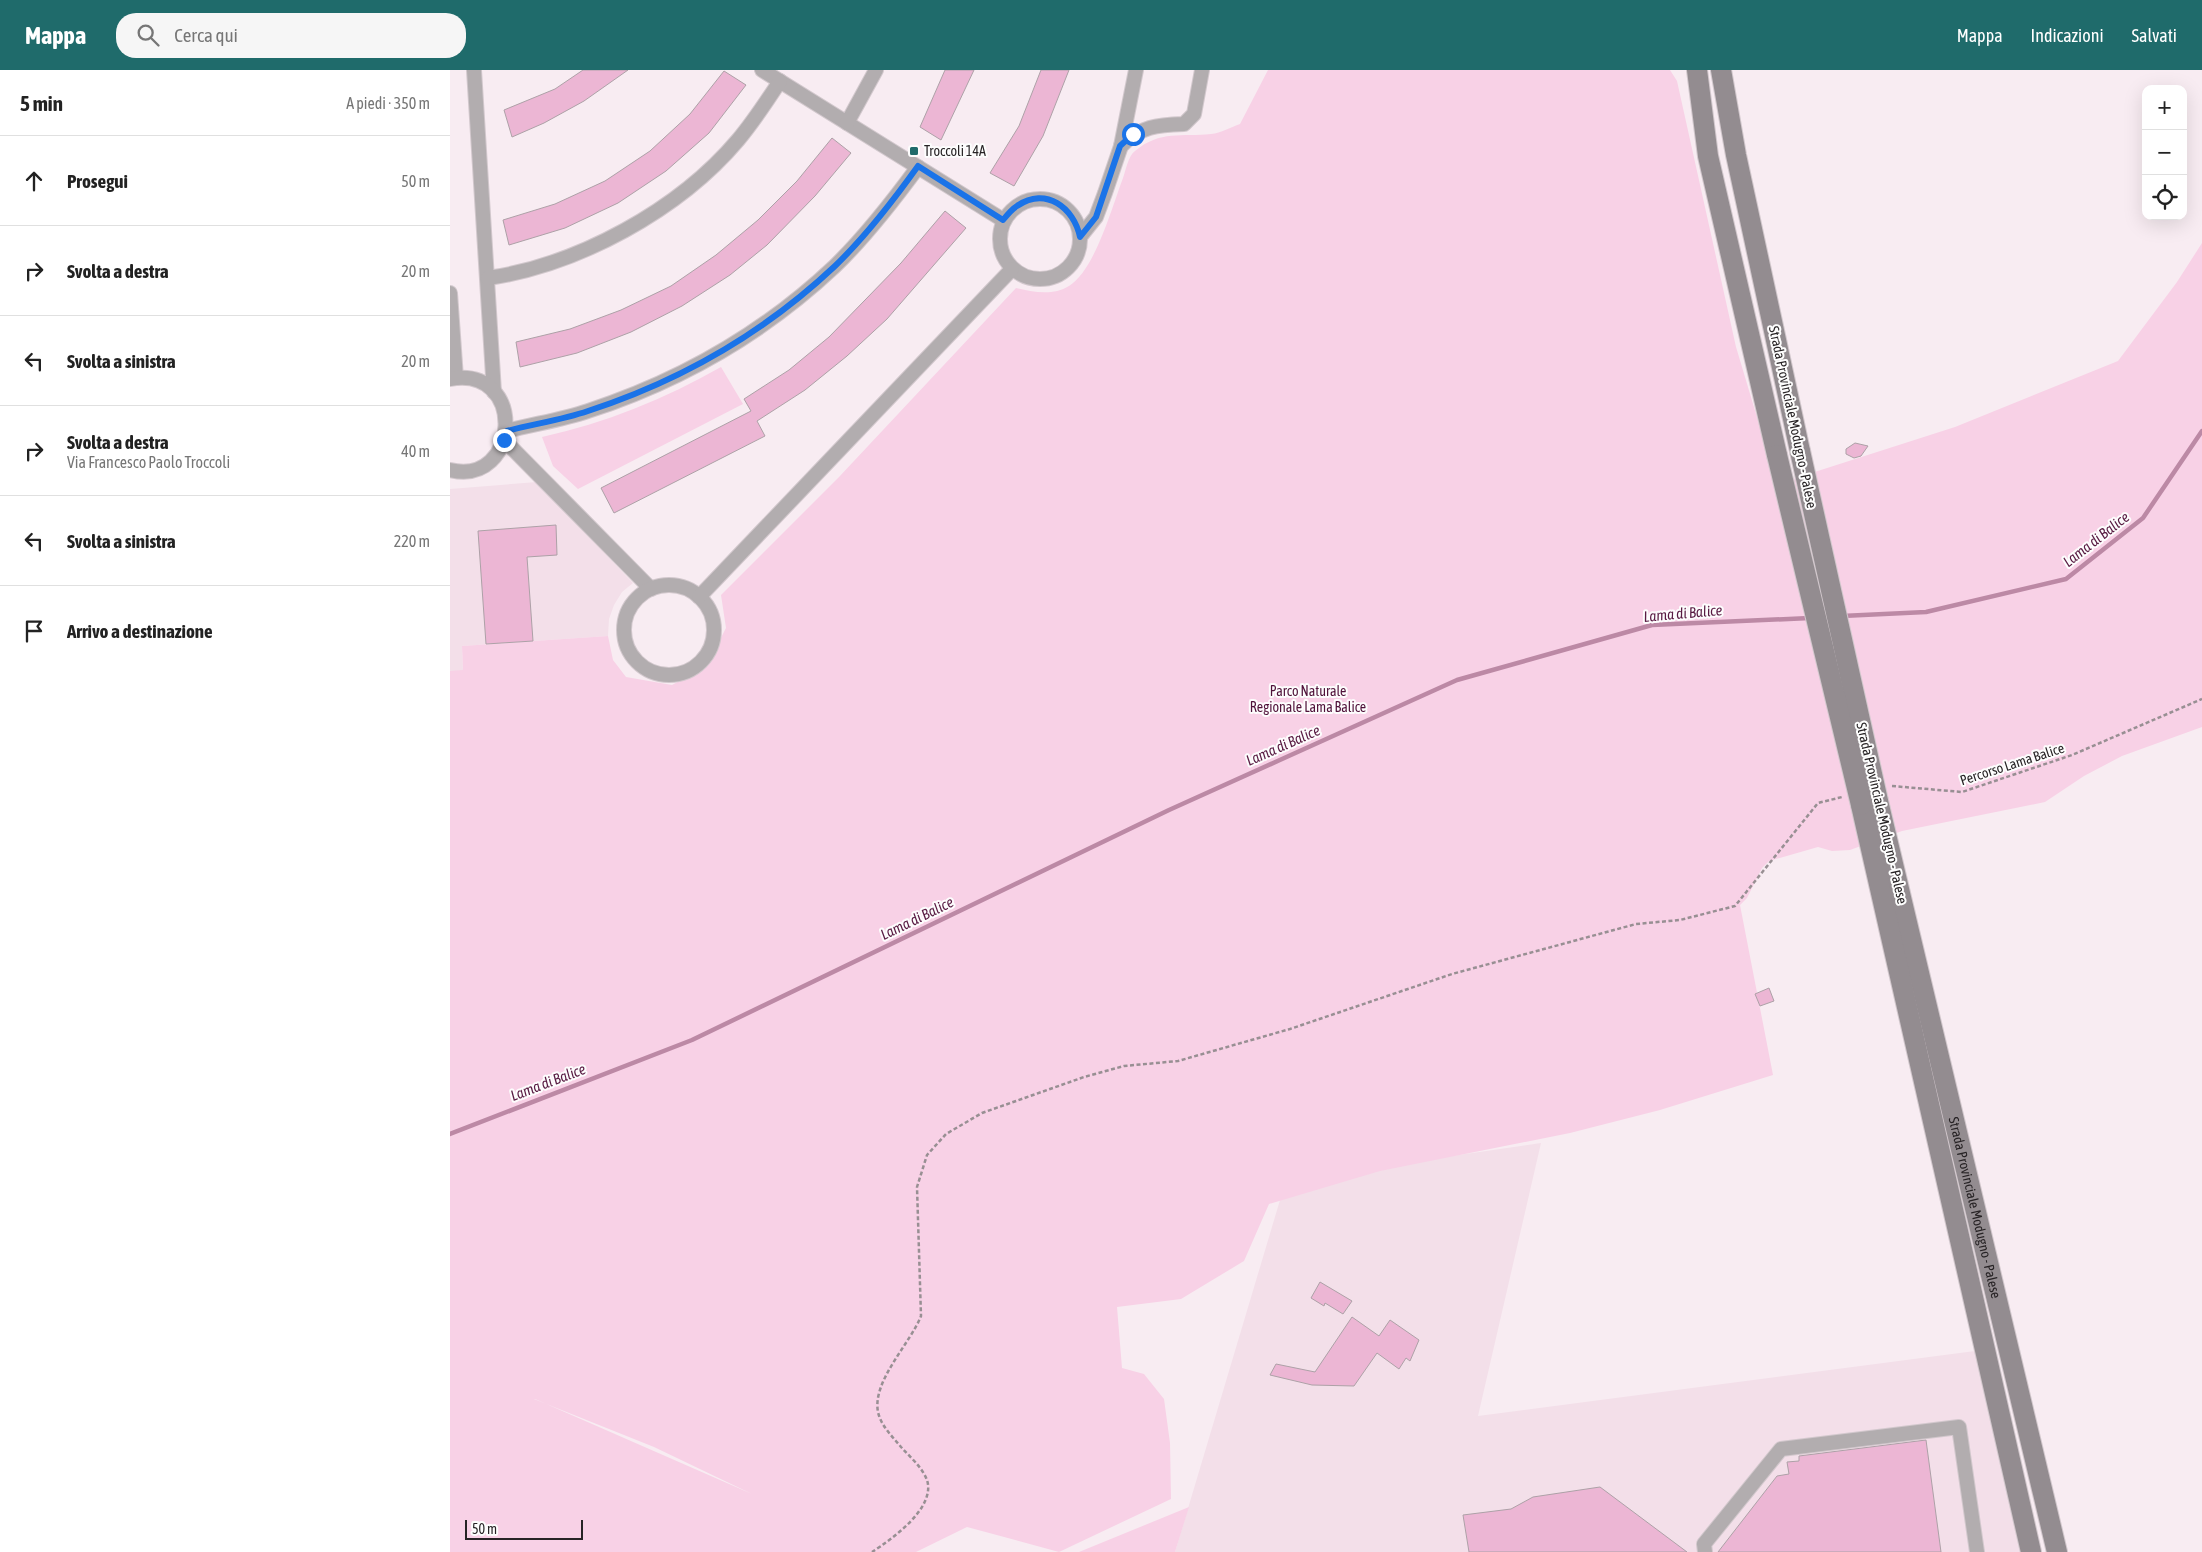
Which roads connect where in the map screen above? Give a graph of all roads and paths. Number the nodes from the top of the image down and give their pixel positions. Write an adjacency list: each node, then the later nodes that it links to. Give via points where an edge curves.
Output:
1 (474, 70): 15 (street)
2 (762, 70): 8 (street)
3 (876, 70): 9 (street)
4 (1136, 70): 10 (street)
5 (1202, 70): 10 (street, via 1194,114 1184,124 1157,124 1133,134)
6 (1697, 70): 24 (main road, Strada Provinciale Modugno - Palese, bridge, via 1708,156 1777,455)
7 (1720, 70): 24 (main road, Strada Provinciale Modugno - Palese, bridge, via 1800,450)
8 (780, 81): 9 (street); 15 (street, via 737,141 700,178 672,200 615,236 554,263)
9 (847, 123): 11 (street)
10 (1120, 146): 13 (street, via 1096,217)
11 (918, 166): 12 (street); 19 (street, via 872,226 836,264 798,299 756,329 672,378 635,394)
12 (1003, 220): 13 (street, via 1016,206 1027,201 1052,201 1072,214); 14 (street, via 1000,249)
13 (1080, 237): 14 (street, via 1073,263 1057,275 1037,280)
14 (1012, 269): 22 (street)
15 (488, 278): 18 (street)
16 (450, 293): 17 (street)
17 (453, 378): 18 (street, via 473,379)
18 (494, 392): 19 (street, via 506,414)
19 (506, 435): 20 (street, via 495,456 480,467); 21 (street)
20 (450, 470)
21 (651, 589): 22 (street, via 679,586); 22 (street, via 629,609 625,638 630,652 640,664 652,672 667,675 682,673 696,666 713,642 711,613)
22 (699, 597)
23 (2202, 699): 24 (path, Percorso Lama Balice, via 2072,755 1962,792 1896,785)
24 (1868, 797): 25 (path, Percorso Lama Balice, via 1818,803 1735,906 1680,920 1636,924 1452,974 1290,1029 1178,1061 1124,1066 1100,1072 982,1113 946,1134 927,1155 917,1187 921,1316 916,1330 883,1380 878,1404 885,1429 920,1467 927,1481 926,1498 919,1513); 28 (main road, Strada Provinciale Modugno - Palese); 29 (main road, Strada Provinciale Modugno - Palese)
25 (872, 1552)
26 (1705, 1552): 27 (street, via 1704,1544 1781,1449 1959,1427)
27 (1977, 1552)
28 (2031, 1552)
29 (2057, 1552)

